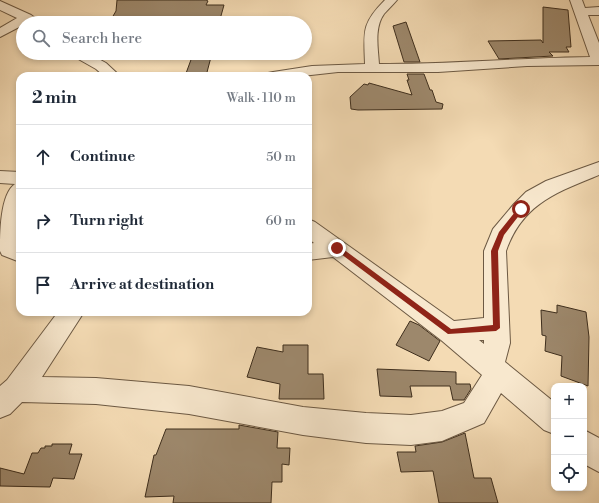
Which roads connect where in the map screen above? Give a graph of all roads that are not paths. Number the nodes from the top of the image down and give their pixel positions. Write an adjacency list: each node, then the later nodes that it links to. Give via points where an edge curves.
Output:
1 (391, 0): 11 (street, via 374,20 371,31)
2 (578, 6): 4 (street); 8 (street)
3 (9, 8): 5 (street)
4 (599, 11)
5 (23, 16)
6 (16, 27): 7 (street)
7 (0, 33)
8 (596, 40): 10 (street)
9 (90, 60): 12 (street)
10 (598, 62): 11 (street, via 527,62 438,68)
11 (372, 67): 13 (street)
12 (108, 72)
13 (299, 72)
14 (599, 168): 23 (street, via 553,186 534,197 501,234 495,251)
15 (0, 177): 16 (street)
16 (16, 178)
17 (16, 201): 21 (street, via 10,219 9,235 10,249)
18 (312, 230): 19 (street)
19 (337, 248): 20 (street); 24 (street)
20 (312, 251)
21 (16, 252)
22 (69, 316): 26 (street)
23 (496, 328): 24 (street); 25 (street)
24 (450, 332): 25 (street)
25 (495, 369): 26 (street, via 474,413 442,426 411,430 303,421 189,400 96,391); 27 (street)
26 (9, 397)
27 (553, 419)
28 (587, 447): 29 (street)
29 (599, 457)

